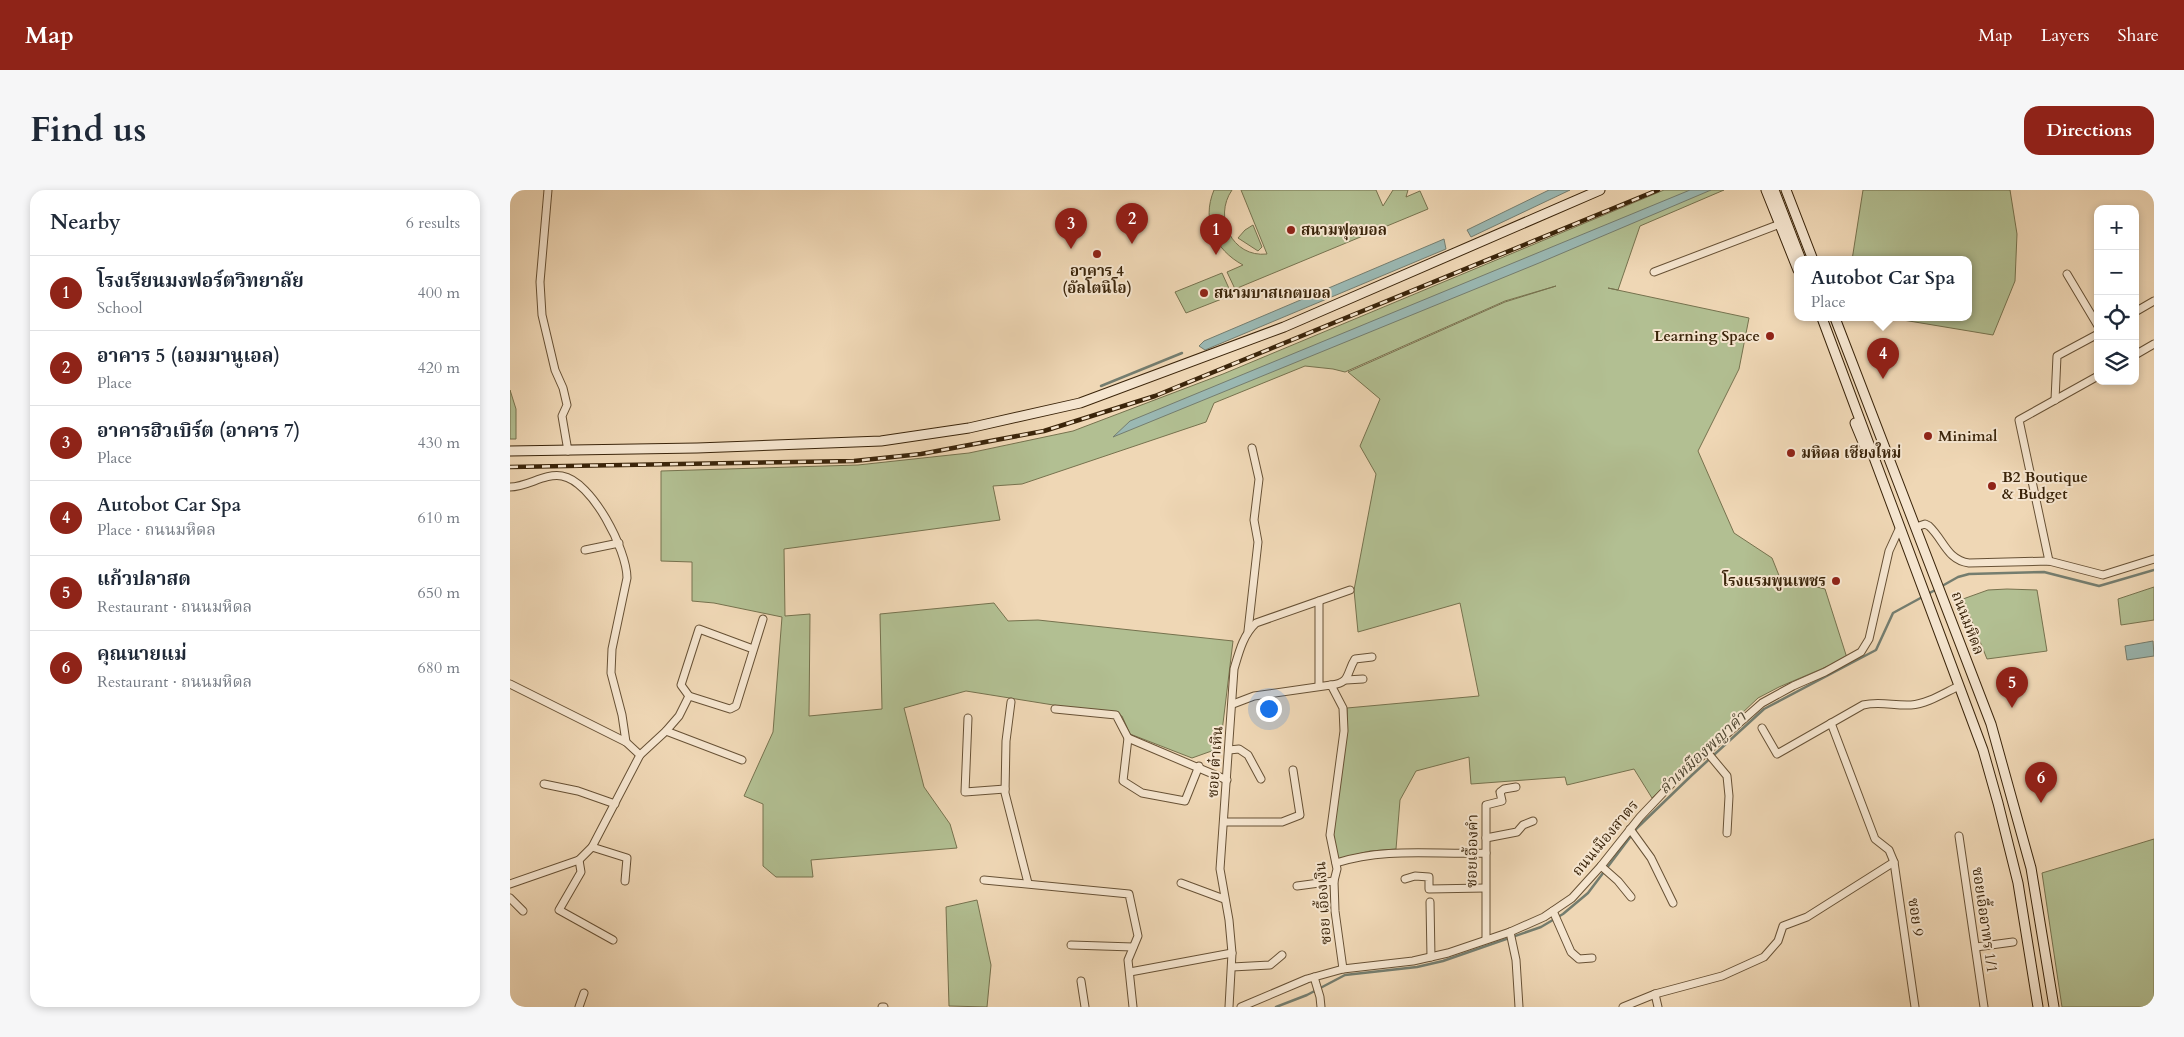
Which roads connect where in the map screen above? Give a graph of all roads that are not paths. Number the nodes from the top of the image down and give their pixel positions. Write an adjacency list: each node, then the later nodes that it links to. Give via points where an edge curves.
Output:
1 (548, 190): 28 (street, via 540,282 542,315 567,405 562,416)
2 (1600, 190): 28 (main road, via 1284,327 1080,403 969,428 881,440)
3 (1766, 190): 7 (main road)
4 (1774, 190): 8 (main road)
5 (1786, 190): 9 (main road)
6 (1792, 190): 10 (main road)
7 (1780, 224): 11 (main road); 12 (street)
8 (1800, 256)
9 (1811, 256)
10 (1817, 256)
11 (1794, 260)
12 (1654, 272)
13 (2067, 274): 16 (street)
14 (2154, 302): 15 (street)
15 (2139, 310)
16 (2094, 319)
17 (1818, 321): 30 (main road, via 1862,443)
18 (1823, 321): 30 (main road, ถนนมหิดล)
19 (1836, 321): 29 (main road, ถนนมหิดล)
20 (1841, 321): 29 (main road, via 1886,438)
21 (2094, 336): 25 (street, via 2057,356)
22 (2154, 344): 23 (street)
23 (2139, 353)
24 (2094, 378): 25 (street)
25 (2055, 400): 37 (street, via 2019,420)
26 (1252, 448): 41 (street, via 1260,479 1254,520 1258,542)
27 (510, 451): 28 (main road)
28 (568, 451)
29 (1892, 469): 33 (main road, ถนนมหิดล)
30 (1880, 474): 32 (main road, ถนนมหิดล)
31 (510, 487): 34 (street, via 565,476 580,484 606,518)
32 (1900, 527): 49 (main road, ถนนมหิดล); 61 (street, ถนนเมืองสาตร, via 1889,551 1866,645 1855,656 1762,703)
33 (1916, 527): 37 (street, via 1929,526 1960,562); 130 (main road, ถนนมหิดล, via 1991,724 2010,786 2031,868)
34 (618, 543): 35 (street); 59 (street, via 627,578 612,648 611,672)
35 (585, 550)
36 (2154, 559): 37 (street, via 2102,575)
37 (2049, 560)
38 (1350, 590): 39 (street, ซอย ต๋าเหิน)
39 (1319, 601): 41 (street, ซอย ต๋าเหิน, via 1256,623); 48 (street)
40 (763, 619): 42 (street)
41 (1247, 634): 52 (street, ซอย ต๋าเหิน, via 1234,668)
42 (753, 648): 50 (street, via 736,706 730,709); 50 (street, via 699,629 681,685)
43 (1372, 656): 45 (street, via 1355,659)
44 (1363, 679): 45 (street)
45 (1346, 680): 47 (street)
46 (510, 684): 59 (street)
47 (1331, 684): 48 (street); 82 (street, ซอย เอื้องเงิน, via 1343,708 1344,731 1330,835)
48 (1319, 685): 52 (street, via 1254,696)
49 (1959, 686): 55 (street, via 1911,705 1876,702 1863,705); 129 (main road, ถนนมหิดล, via 1983,750 2016,874)
50 (689, 696): 57 (street, via 679,716)
51 (1011, 702): 70 (street)
52 (1233, 704): 60 (street, ซอย ต๋าเหิน)
53 (1055, 710): 58 (street, via 1116,715)
54 (968, 718): 70 (street, via 965,792)
55 (1831, 723): 56 (street, via 1777,754); 81 (street, ซอย 9, via 1875,839 1888,850)
56 (1762, 728)
57 (666, 731): 62 (street); 63 (street)
58 (1128, 738): 64 (street); 64 (street, via 1123,782 1142,792 1185,801)
59 (626, 742): 62 (street)
60 (1230, 750): 66 (street, via 1239,749 1248,755); 67 (street, ซอย ต๋าเหิน)
61 (1709, 754): 74 (street, ถนนเมืองสาตร, via 1677,778); 75 (street, via 1727,776)
62 (640, 755): 71 (street)
63 (742, 760)
64 (1199, 766): 67 (street)
65 (1293, 770): 72 (street, via 1300,815 1282,822)
66 (1261, 779)
67 (1227, 780): 72 (street, ซอย ต๋าเหิน)
68 (544, 784): 71 (street)
69 (1516, 787): 77 (street, ซอยเอื้องคำ, via 1500,792 1502,801 1486,805)
70 (1005, 789): 89 (street)
71 (615, 804): 78 (street)
72 (1224, 822): 95 (street, ซอย ต๋าเหิน, via 1220,869)
73 (1533, 822): 77 (street, via 1523,825 1517,832)
74 (1633, 833): 83 (street, ถนนเมืองสาตร); 97 (street, via 1651,858)
75 (1727, 833)
76 (1959, 836): 106 (street, ซอยเอื้ออาทร 1/1)
77 (1486, 838): 79 (street, ซอยเอื้องคำ)
78 (592, 847): 80 (street); 86 (street, via 627,858)
79 (1486, 853): 82 (street, via 1379,853); 92 (street, ซอยเอื้องคำ)
80 (579, 860): 88 (street); 102 (street, via 581,872 559,910)
81 (1894, 862): 117 (street, via 1807,917 1783,926 1778,941 1764,957 1722,976); 127 (street, ซอย 9)
82 (1336, 863): 87 (street, ซอย เอื้องเงิน)
83 (1602, 867): 93 (street); 99 (street, ถนนเมืองสาตร)
84 (984, 880): 89 (street)
85 (1405, 880): 92 (street, via 1429,876 1429,889)
86 (625, 881)
87 (1334, 881): 91 (street); 112 (street, ซอย เอื้องเงิน, via 1337,937)
88 (510, 883)
89 (1028, 883): 105 (street, via 1129,894 1138,936)
90 (1180, 883): 95 (street)
91 (1298, 886)
92 (1485, 888): 101 (street, ซอยเอื้องคำ)
93 (1631, 897)
94 (510, 898): 98 (street)
95 (1224, 899): 107 (street, ซอย ต๋าเหิน)
96 (1430, 902): 109 (street)
97 (1673, 903)
98 (523, 911)
99 (1554, 913): 100 (street, ถนนเมืองสาตร); 110 (street, via 1571,952 1578,959)
100 (1512, 937): 101 (street, ถนนเมืองสาตร); 124 (street)
101 (1486, 939): 109 (street, ถนนเมืองสาตร)
102 (613, 940)
103 (2013, 942): 106 (street)
104 (1071, 945): 105 (street)
105 (1132, 947): 113 (street, via 1128,960)
106 (1976, 947): 128 (street, ซอยเอื้ออาทร 1/1)
107 (1232, 953): 111 (street, ซอย ต๋าเหิน); 113 (street)
108 (1282, 955): 111 (street, via 1270,964)
109 (1432, 957): 112 (street, ถนนเมืองสาตร)
110 (1592, 958)
111 (1232, 967): 121 (street, ซอย ต๋าเหิน)
112 (1343, 969): 114 (street, ถนนเมืองสาตร)
113 (1130, 972): 120 (street)
114 (1315, 979): 122 (street, ถนนเมืองสาตร); 123 (street)
115 (1081, 981): 119 (street)
116 (584, 993): 118 (street)
117 (1655, 994): 125 (street); 126 (street)
118 (580, 1007)
119 (1085, 1007)
120 (1133, 1007)
121 (1229, 1007)
122 (1241, 1007)
123 (1320, 1007)
124 (1519, 1007)
125 (1623, 1007)
126 (1658, 1007)
127 (1915, 1007)
128 (1984, 1007)
129 (2038, 1007)
130 (2054, 1007)

